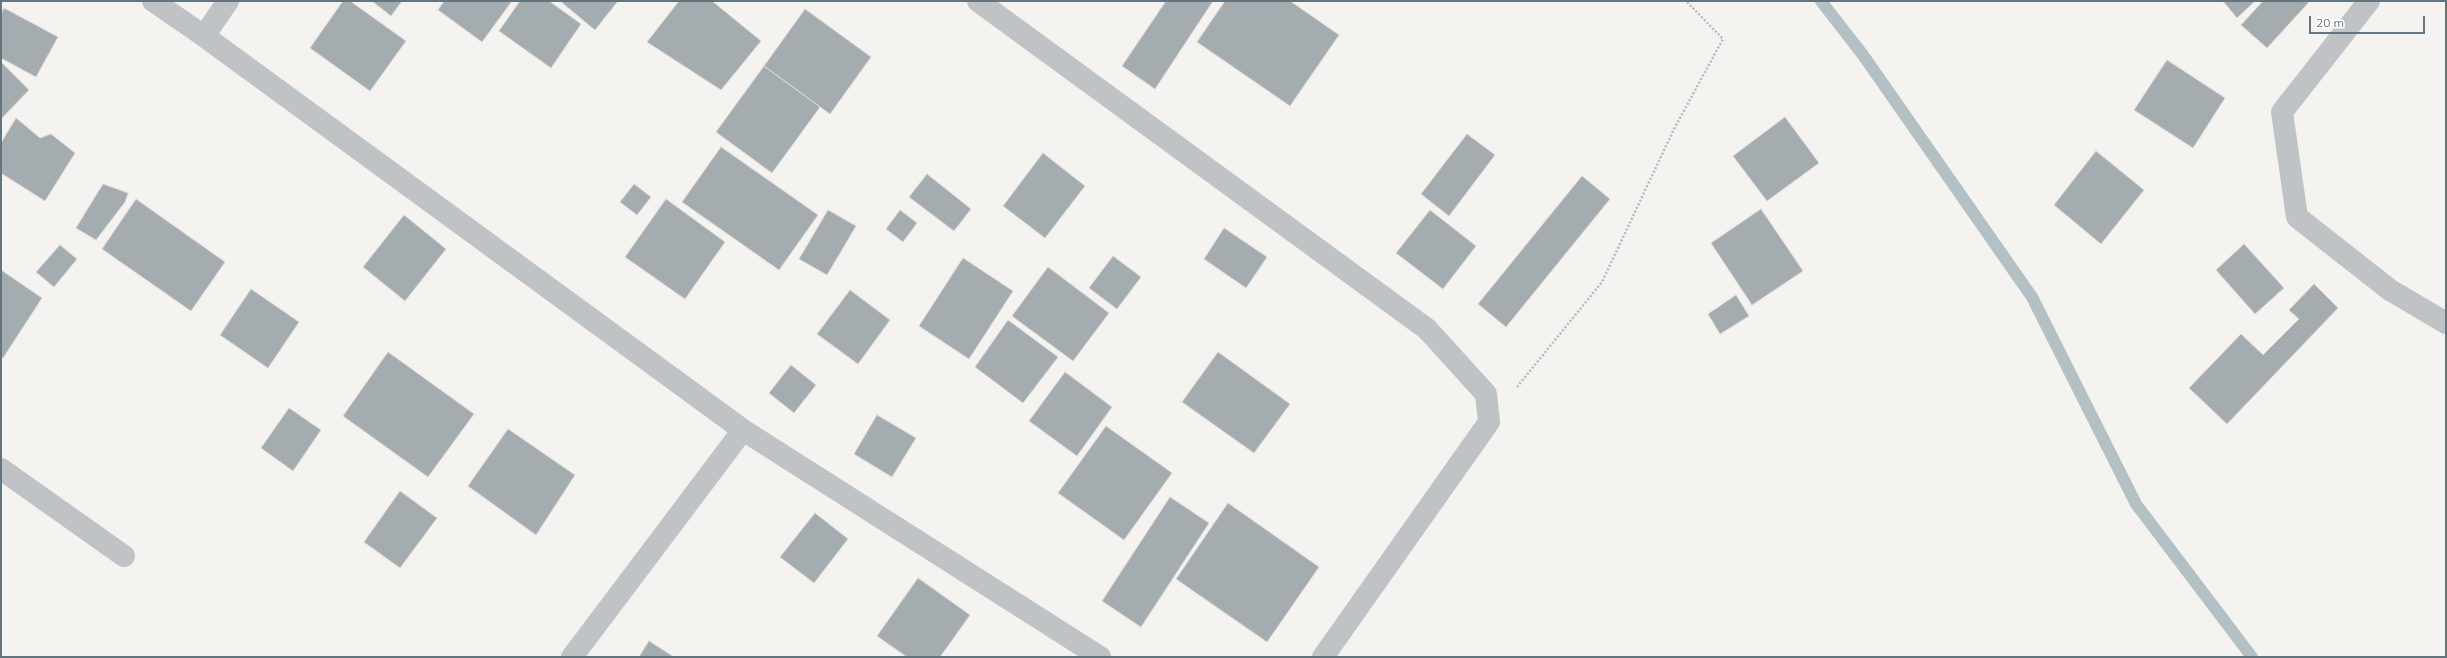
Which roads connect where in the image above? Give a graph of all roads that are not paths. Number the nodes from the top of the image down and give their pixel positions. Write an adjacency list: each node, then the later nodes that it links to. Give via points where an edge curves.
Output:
1 (153, 1): 5 (street)
2 (228, 1): 5 (street)
3 (978, 1): 12 (street, via 1427,329 1486,394 1489,422)
4 (2369, 1): 6 (street, via 2282,112 2297,216 2390,290)
5 (204, 36): 7 (street)
6 (2446, 323)
7 (743, 430): 10 (street); 11 (street)
8 (1, 469): 9 (street)
9 (124, 556)
10 (572, 657)
11 (1100, 657)
12 (1323, 657)

